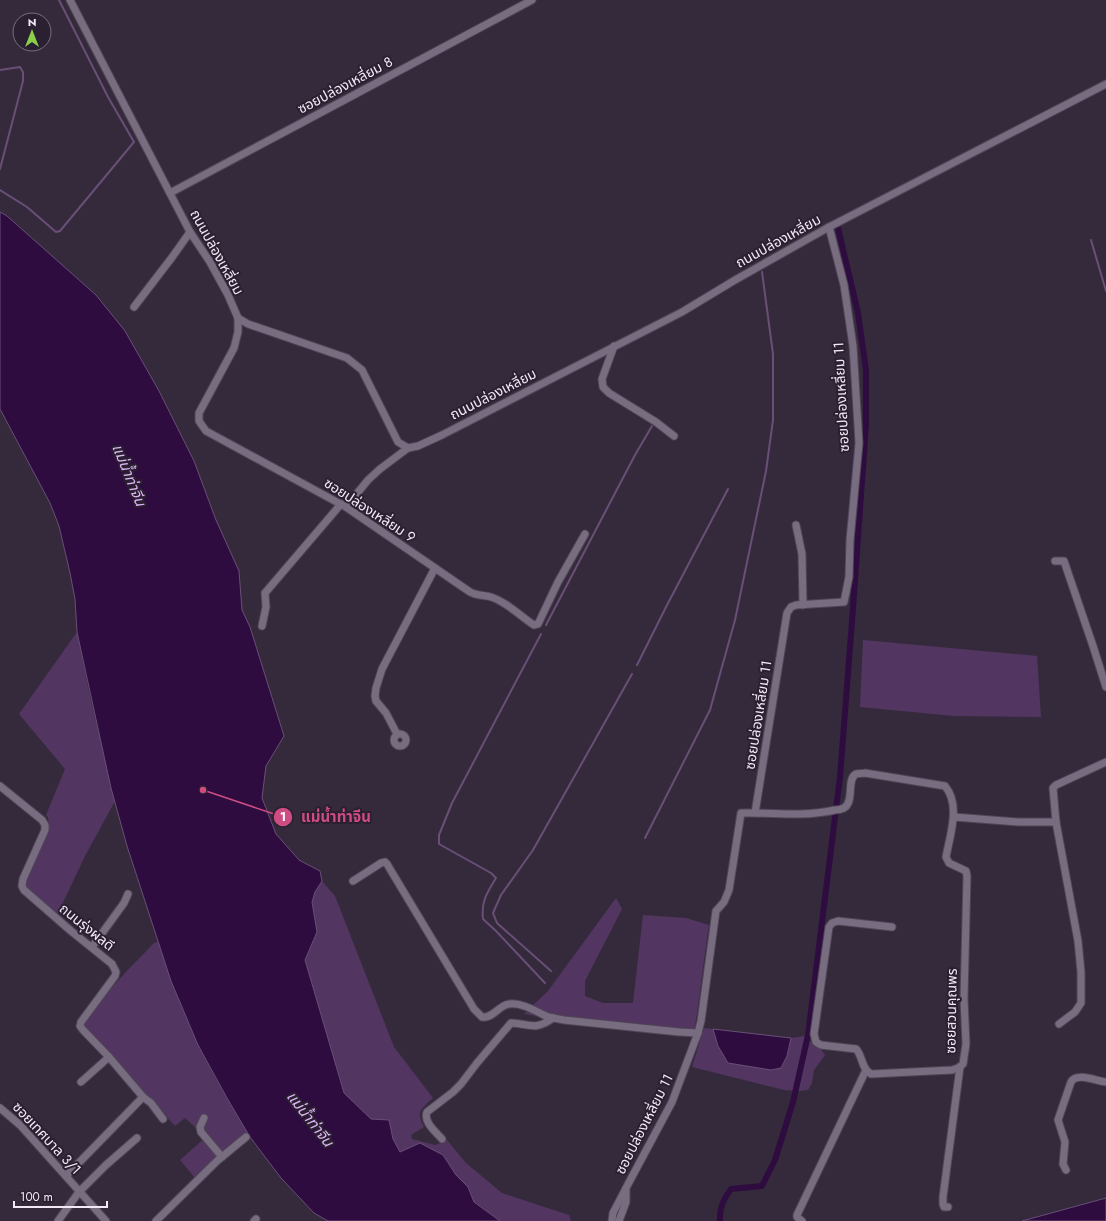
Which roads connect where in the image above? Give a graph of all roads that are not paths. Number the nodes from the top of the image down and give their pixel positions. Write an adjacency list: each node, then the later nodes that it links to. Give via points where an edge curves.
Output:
1 (70, 0): 4 (street, ถนนปล่องเหลี่ยม)
2 (532, 0): 4 (street, ซอยปล่องเหลี่ยม 8)
3 (1106, 84): 5 (street, ถนนปล่องเหลี่ยม)
4 (170, 193): 6 (street, ถนนปล่องเหลี่ยม)
5 (829, 227): 9 (street, ถนนปล่องเหลี่ยม, via 682,312); 17 (street, ซอยปล่องเหลี่ยม 11, via 844,285 853,346 859,443 849,577 844,602)
6 (190, 232): 7 (street); 8 (street, ถนนปล่องเหลี่ยม, via 210,262)
7 (134, 307)
8 (238, 318): 11 (street, via 248,324 347,358 362,370 398,442); 12 (street, ซอยปล่องเหลี่ยม 9, via 234,348 199,413 200,425)
9 (614, 346): 10 (street, via 602,379 603,387); 11 (street, ถนนปล่องเหลี่ยม, via 442,435)
10 (674, 436)
11 (408, 448): 12 (street, ถนนปล่องเหลี่ยม, via 380,469)
12 (343, 505): 16 (street, ซอยปล่องเหลี่ยม 9); 18 (street, ถนนปล่องเหลี่ยม, via 266,593)
13 (796, 525): 17 (street, via 802,554)
14 (585, 534): 16 (street, ซอยปล่องเหลี่ยม 9, via 551,595 540,622 536,625 491,597 470,592)
15 (1055, 561): 19 (street, via 1064,561)
16 (435, 568): 20 (street, via 382,669 376,688 376,701)
17 (804, 605): 23 (street, ซอยปล่องเหลี่ยม 11, via 790,607 787,613)
18 (262, 626)
19 (1106, 687)
20 (397, 734)
21 (1106, 762): 25 (street, via 1053,788)
22 (0, 786): 29 (street, ถนนรุ่งผลดี, via 46,825 23,879 24,890)
23 (756, 813): 24 (street, ซอยสวนคุณพร, via 801,814 844,808 850,799 852,778 856,774 865,773 945,786 952,797); 32 (street, ซอยปล่องเหลี่ยม 11, via 741,812 729,890 724,902 716,911)
24 (954, 817): 25 (street); 34 (street, ซอยสวนคุณพร, via 946,857 949,863 966,871 967,876 964,1000 966,1044 963,1064)
25 (1056, 822): 31 (street, via 1078,941 1082,988 1081,1003 1075,1012)
26 (353, 881): 30 (street, via 381,863 387,864 482,1017 487,1017 511,1004 524,1006)
27 (128, 894): 29 (street)
28 (892, 927): 35 (street, via 838,921 829,927 814,1034 816,1042 821,1045 856,1049 860,1052)
29 (92, 947): 33 (street, ถนนรุ่งผลดี, via 114,965 116,974 80,1026)
30 (553, 1018): 32 (street); 44 (street, via 538,1026 512,1023 461,1084 427,1112 426,1118)
31 (1059, 1024)
32 (698, 1033): 48 (street, ซอยปล่องเหลี่ยม 11, via 672,1102)
33 (109, 1057): 36 (street); 38 (street, ถนนรุ่งผลดี)
34 (960, 1066): 35 (street, ซอยสวนคุณพร, via 952,1070 878,1074 871,1074); 50 (street, via 943,1197 944,1207)
35 (866, 1070): 56 (street, via 797,1215)
36 (81, 1082)
37 (1106, 1082): 46 (street, via 1078,1077 1073,1078 1071,1082 1058,1120 1065,1142 1063,1164)
38 (143, 1097): 41 (street, ถนนรุ่งผลดี); 47 (street)
39 (0, 1108): 47 (street, ซอยเทศบาล 3/1, via 20,1125)
40 (204, 1118): 45 (street, via 200,1127 201,1132)
41 (163, 1119)
42 (137, 1138): 49 (street)
43 (246, 1138): 45 (street)
44 (442, 1138)
45 (222, 1157): 53 (street)
46 (1066, 1170)
47 (66, 1176): 49 (street, ซอยเทศบาล 3/1)
48 (626, 1188): 54 (street, via 613,1213); 55 (street, ซอยปล่องเหลี่ยม 11, via 626,1202)
49 (79, 1192): 51 (street); 52 (street, ซอยเทศบาล 3/1)
50 (948, 1207)
51 (58, 1221)
52 (106, 1221)
53 (156, 1221)
54 (612, 1221)
55 (619, 1221)
56 (802, 1221)

